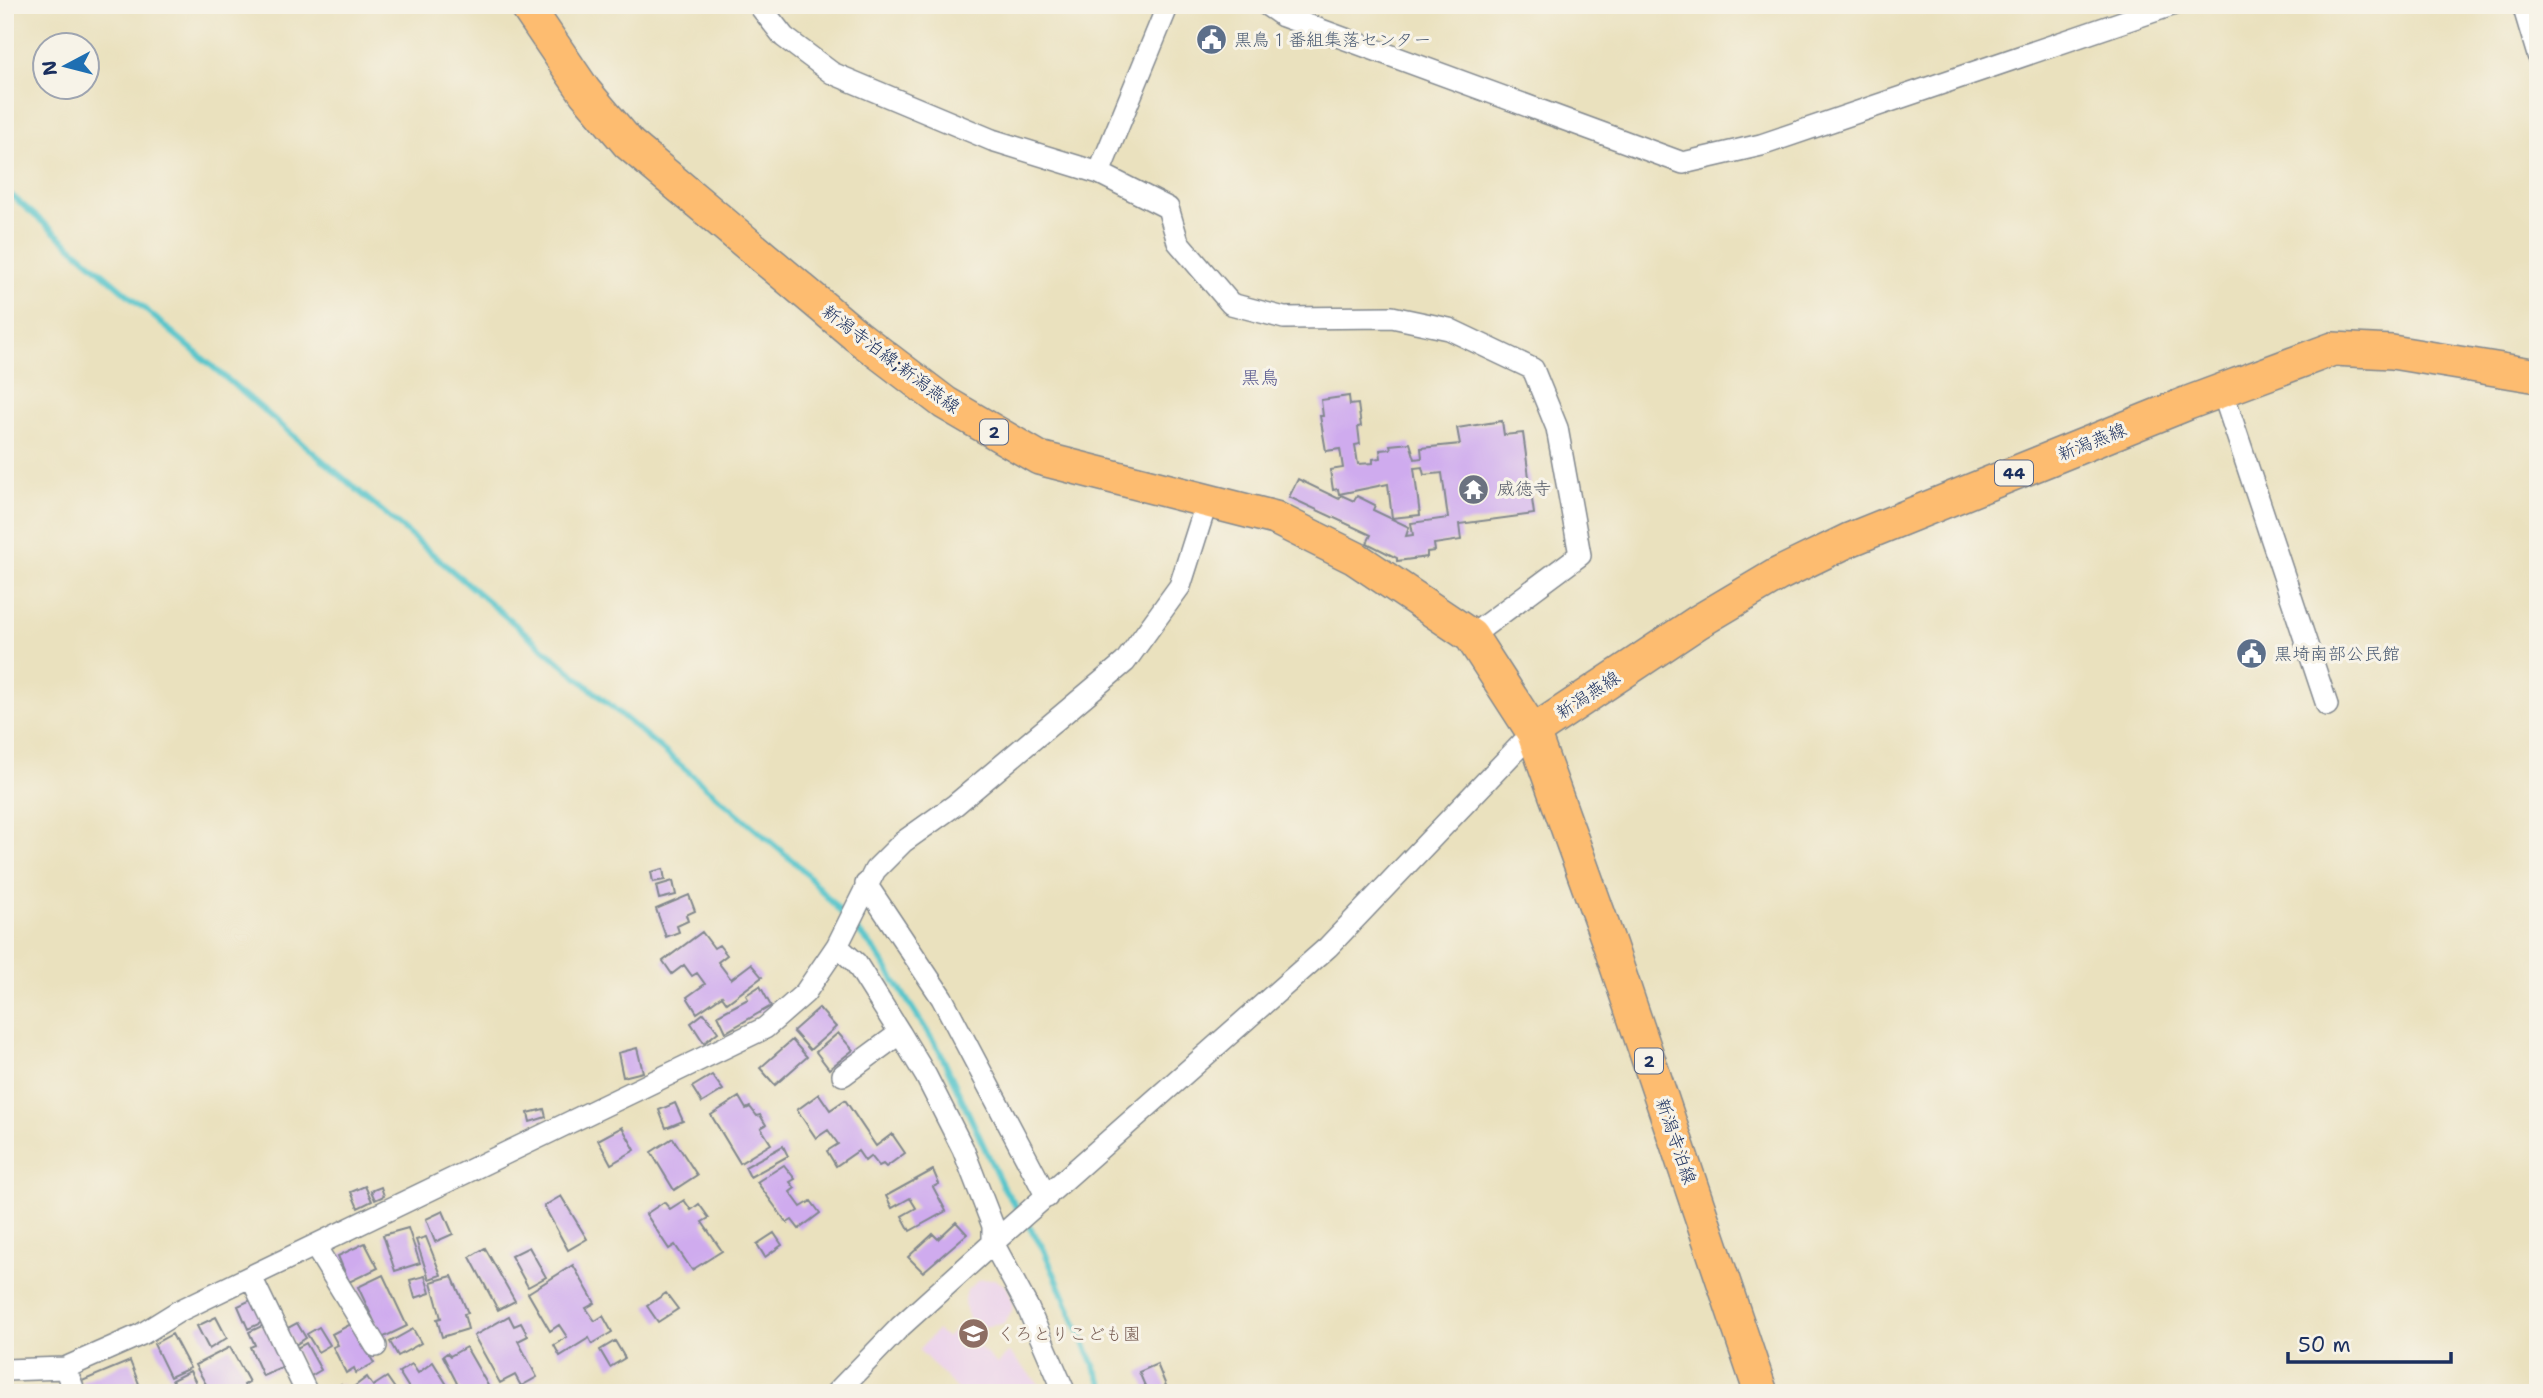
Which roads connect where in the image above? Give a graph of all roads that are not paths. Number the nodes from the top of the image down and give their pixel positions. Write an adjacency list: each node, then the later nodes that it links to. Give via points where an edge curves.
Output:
1 (526, 5): 11 (main road, 新潟寺泊線;新潟燕線 / 2, via 585,92 629,144 847,328 945,403 1039,458)
2 (759, 5): 8 (street, via 784,37 832,73 992,140)
3 (1168, 5): 8 (street)
4 (1267, 5): 5 (street, via 1283,16 1683,163 1761,145)
5 (2172, 5)
6 (2523, 5): 7 (street)
7 (2538, 55)
8 (1099, 173): 12 (street, via 1168,208 1178,242 1231,304 1284,318 1392,317 1449,329 1533,369 1557,428 1580,555)
9 (2538, 376): 10 (main road, 新潟燕線 / 44, via 2392,352 2333,349)
10 (2222, 390): 13 (street); 14 (main road, 新潟燕線 / 44, via 1849,540 1789,569 1698,622)
11 (1207, 501): 12 (main road, 新潟寺泊線;新潟燕線 / 2, via 1275,519 1355,558); 15 (street, via 1180,586 1125,662 955,805 903,842)
12 (1471, 636): 14 (main road, 新潟寺泊線;新潟燕線 / 2)
13 (2328, 705)
14 (1533, 732): 19 (street, via 1328,947); 30 (main road, 新潟寺泊線 / 2)
15 (862, 892): 16 (street); 19 (street, via 942,998)
16 (839, 940): 17 (street); 21 (street, via 805,993 765,1028)
17 (900, 1033): 18 (street); 20 (street, via 962,1149)
18 (843, 1074)
19 (1043, 1200): 20 (street)
20 (998, 1238): 28 (street); 29 (street)
21 (315, 1246): 22 (street); 23 (street)
22 (251, 1277): 24 (street); 26 (street)
23 (376, 1346)
24 (65, 1368): 25 (street); 27 (street)
25 (5, 1370)
26 (305, 1389)
27 (75, 1393)
28 (836, 1393)
29 (1065, 1393)
30 (1761, 1393)

